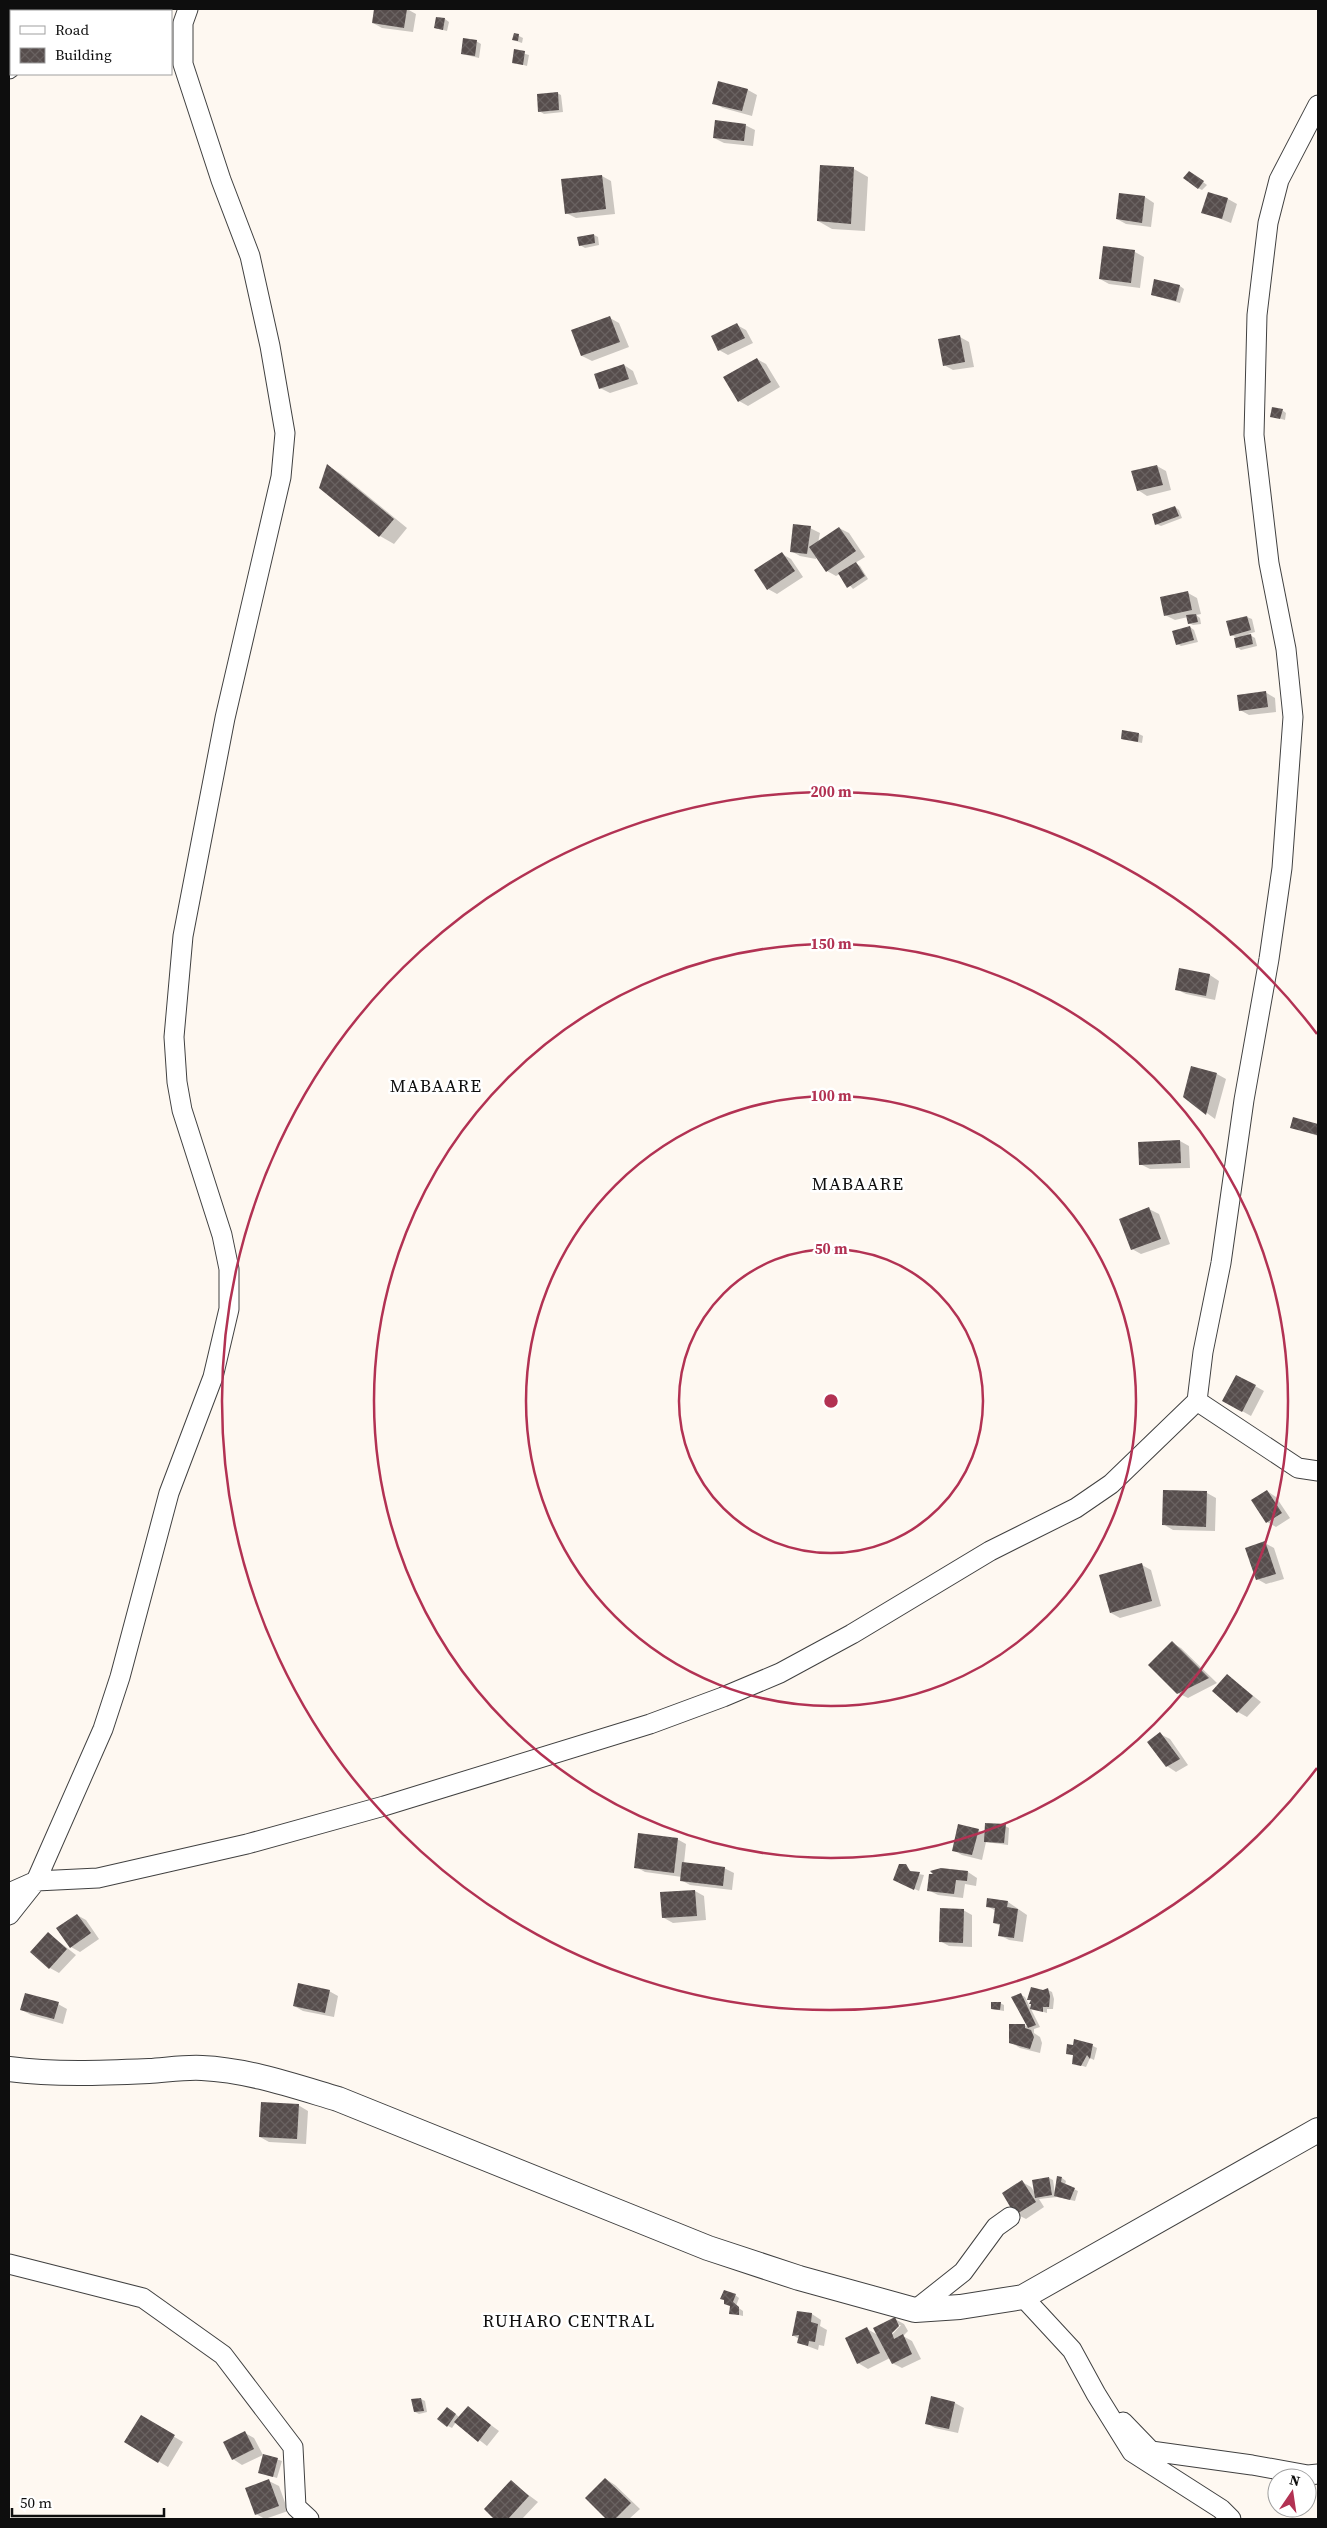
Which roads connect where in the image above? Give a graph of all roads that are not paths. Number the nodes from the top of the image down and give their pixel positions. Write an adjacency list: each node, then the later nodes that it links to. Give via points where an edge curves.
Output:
1 (188, 9): 5 (street, via 183,23 183,64 250,256 285,433 281,477 225,718 183,936 174,1037 182,1110 222,1235 229,1269 229,1309 214,1377 169,1493 103,1729)
2 (1318, 105): 3 (street, via 1279,180 1268,223 1257,315 1254,435 1269,563 1286,649 1294,716 1282,868)
3 (1197, 1401): 4 (street, via 1298,1468); 5 (street, via 1111,1484 1076,1508 990,1551 780,1673 723,1697 650,1724 432,1792 265,1839 98,1878)
4 (1318, 1471)
5 (36, 1881): 6 (street); 7 (street)
6 (9, 1893)
7 (9, 1915)
8 (9, 2069): 13 (street, via 92,2073 201,2068 288,2084 338,2099 708,2248 799,2278)
9 (1318, 2130): 12 (street)
10 (1010, 2218): 13 (street, via 996,2227 963,2272)
11 (9, 2264): 16 (street, via 143,2298 223,2355 293,2447 296,2507)
12 (1023, 2297): 13 (street); 14 (street, via 1072,2350)
13 (915, 2310)
14 (1096, 2394): 15 (street, via 1151,2451); 17 (street, via 1132,2452)
15 (1318, 2474)
16 (310, 2519)
17 (1231, 2519)

